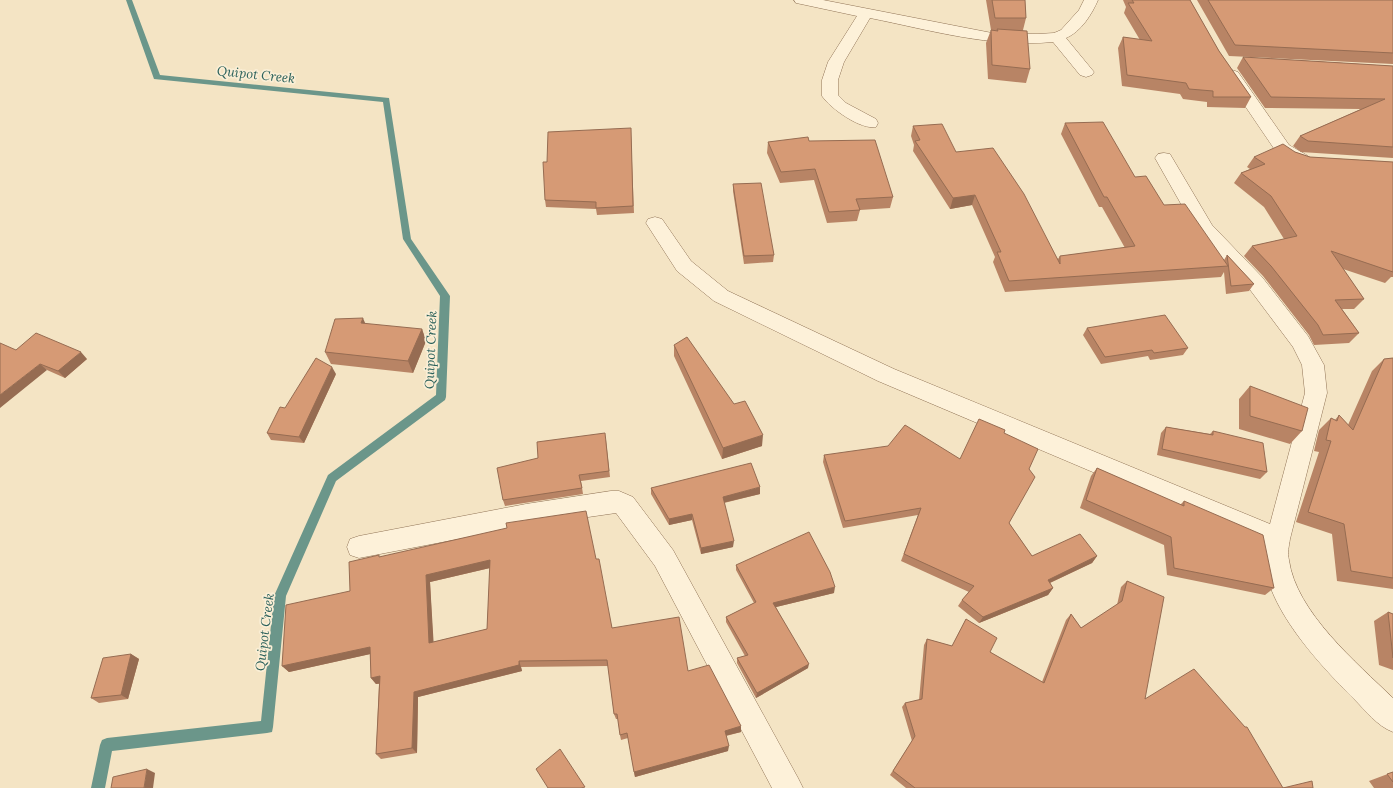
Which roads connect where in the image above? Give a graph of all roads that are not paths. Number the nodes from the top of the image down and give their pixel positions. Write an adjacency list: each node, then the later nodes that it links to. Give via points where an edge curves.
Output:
1 (800, 0): 3 (street)
2 (1091, 0): 4 (street, via 1086,12 1066,33)
3 (866, 14): 4 (street, via 992,38 1038,40); 7 (street, via 836,62 830,80 830,96 840,106)
4 (1057, 37): 6 (street)
5 (1239, 62): 9 (street, via 1223,61 1283,149 1294,157)
6 (1086, 72)
7 (870, 123)
8 (1164, 158): 11 (street, via 1205,228 1259,288 1301,342 1313,365 1316,393)
9 (1318, 161)
10 (655, 223): 11 (street, via 684,266 720,296 886,375)
11 (1278, 539): 13 (street, via 1275,560 1283,589 1297,614 1330,653)
12 (359, 547): 14 (street, via 526,515 611,502 624,504 664,558)
13 (1393, 718)
14 (788, 788)

